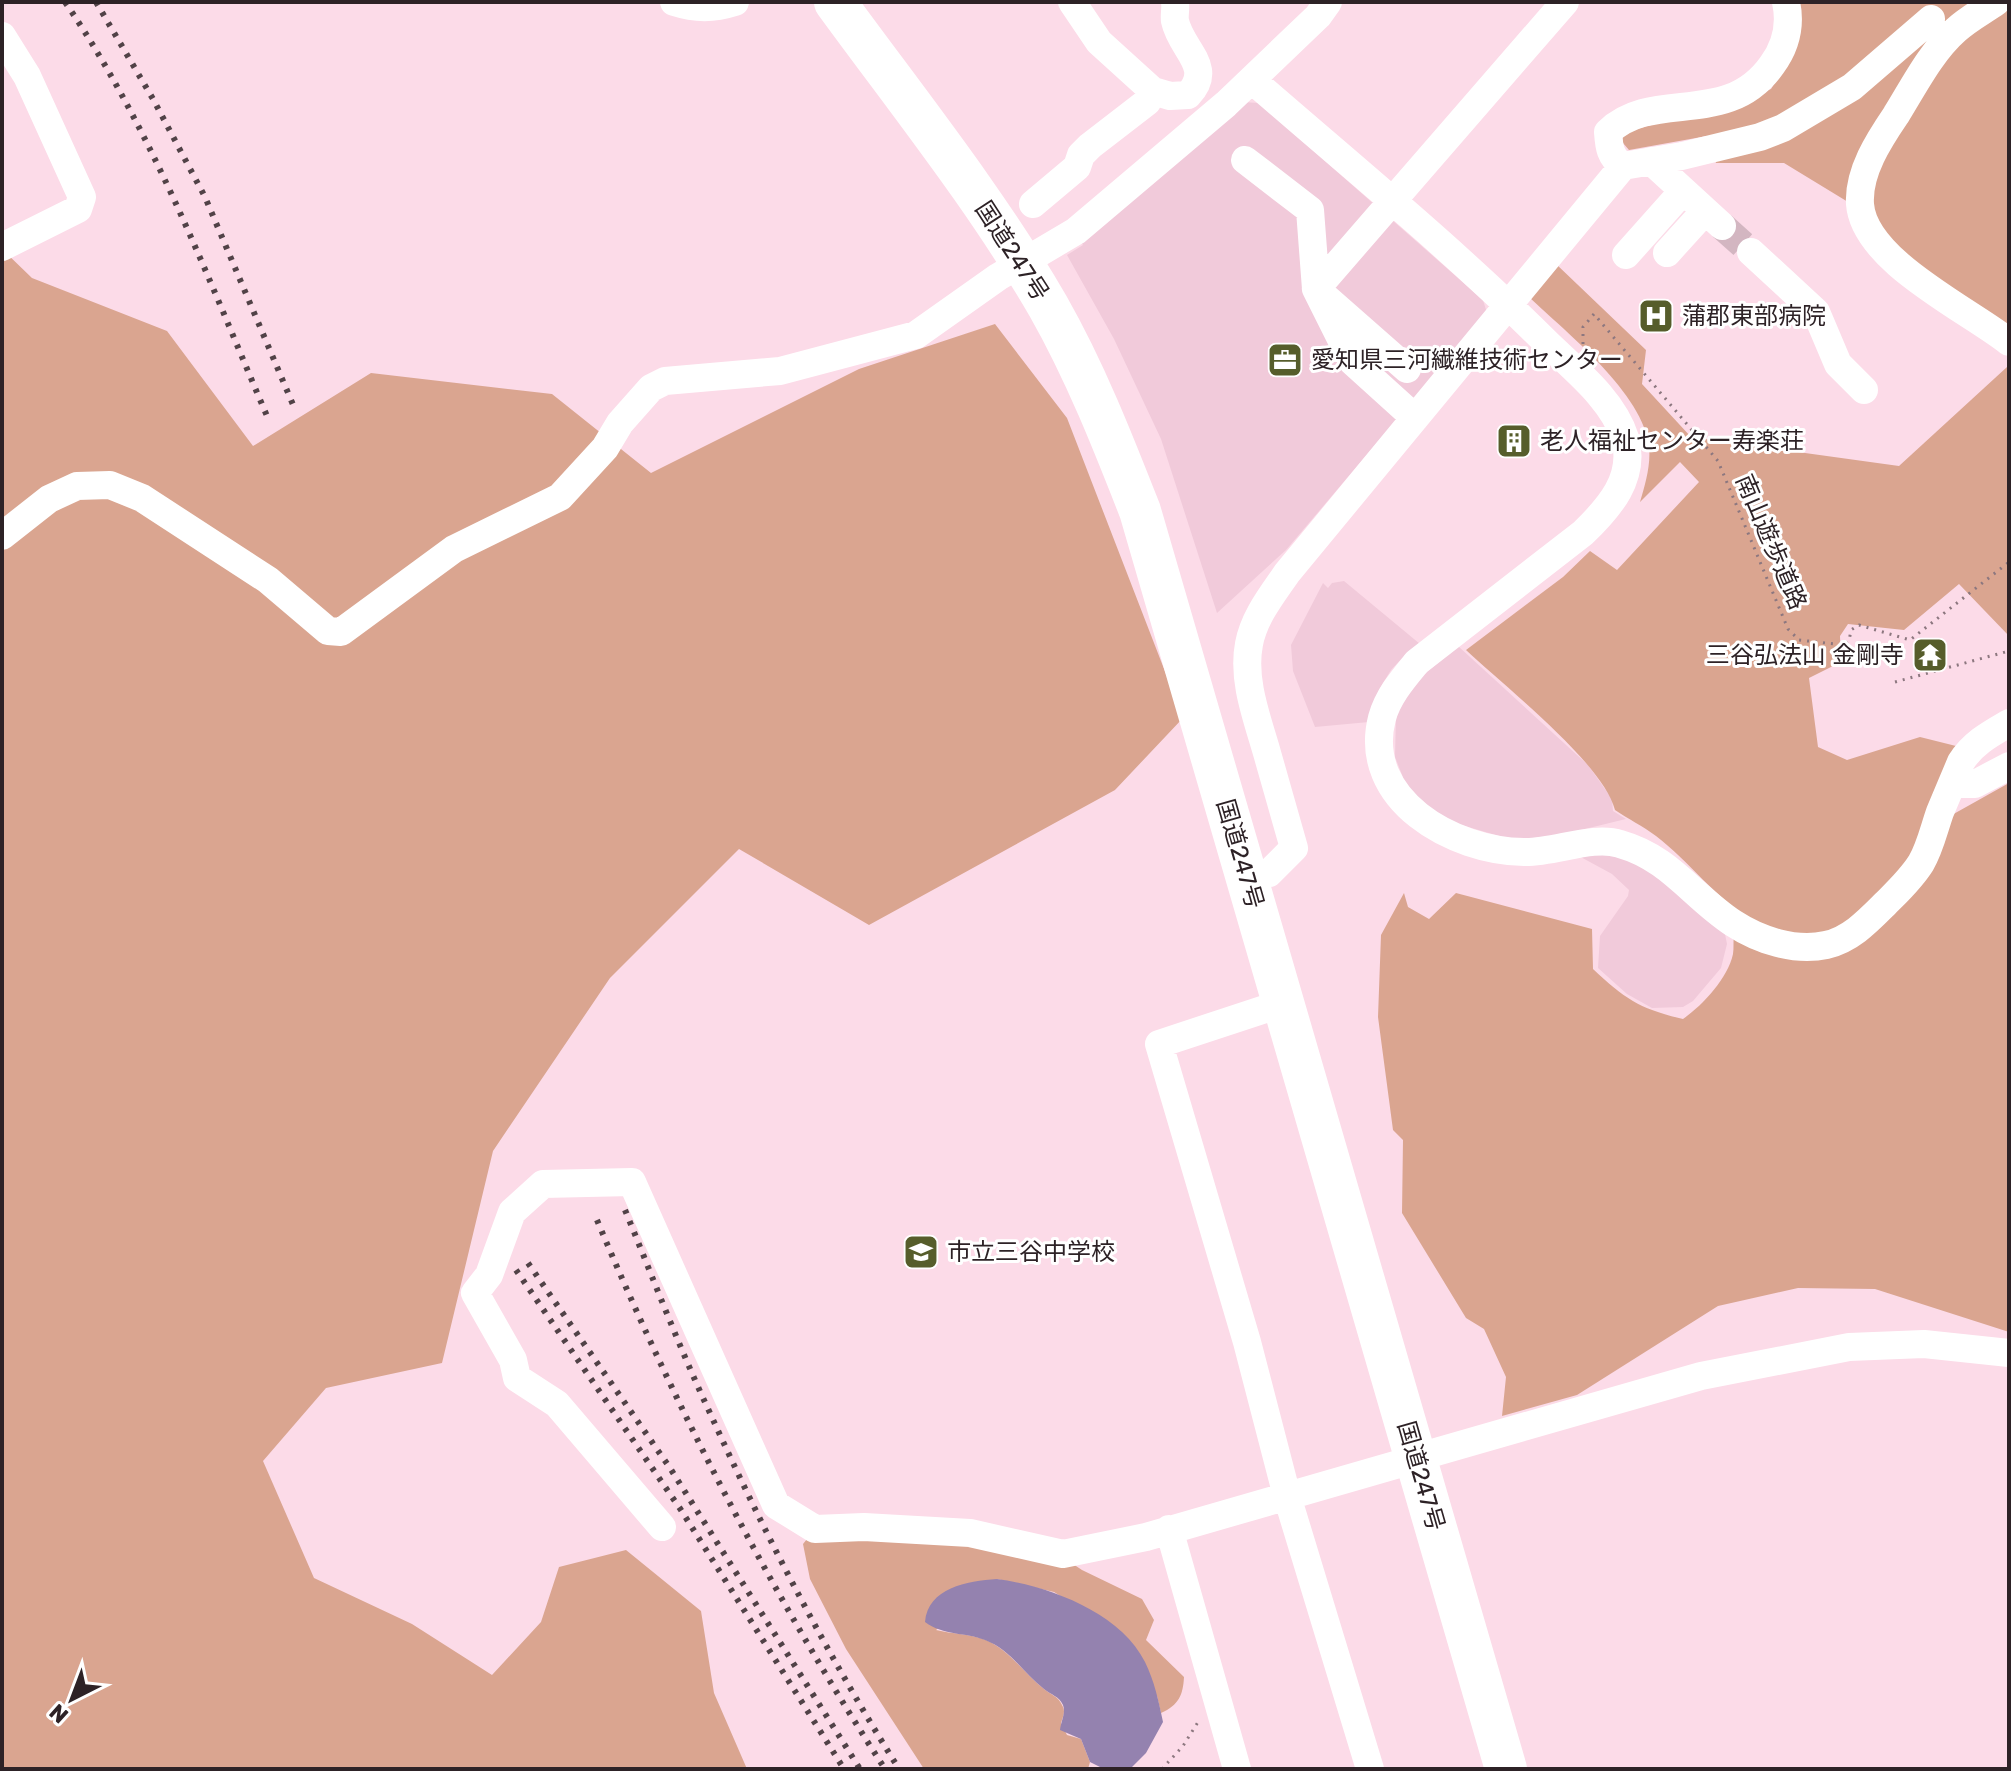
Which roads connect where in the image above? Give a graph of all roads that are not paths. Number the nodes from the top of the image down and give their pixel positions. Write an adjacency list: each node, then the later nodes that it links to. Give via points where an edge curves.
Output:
1 (674, 2): 2 (street, via 694,8)
2 (735, 2)
3 (835, 2): 37 (highway, 国道247号, via 982,203 1048,307 1091,393 1140,511)
4 (863, 2): 36 (highway, 国道247号, via 1005,193 1107,377 1167,525)
5 (1072, 2): 15 (street, via 1099,42)
6 (1175, 2): 13 (street, via 1175,19 1200,71)
7 (1328, 2): 14 (street)
8 (1565, 2): 20 (street)
9 (1786, 2): 18 (street, via 1790,20 1782,51 1762,80 1715,104 1621,120 1608,132 1614,160)
10 (1996, 2): 11 (street)
11 (1937, 17): 17 (street, via 1852,87 1783,128); 28 (street, via 1937,51 1877,143 1863,178 1860,206 1865,225 1910,277)
12 (2, 36): 22 (street, via 27,76 82,197 78,209)
13 (1198, 80): 14 (street); 15 (street, via 1188,95)
14 (1247, 85): 20 (street); 32 (street, via 1076,231 916,335 780,371 665,381 651,388 560,497 454,549 341,632 328,631 268,580 142,498 110,485 77,486 49,499)
15 (1153, 91): 21 (street)
16 (1245, 160): 26 (street, via 1310,210)
17 (1651, 161): 18 (street); 19 (street)
18 (1623, 166): 27 (street)
19 (1683, 191): 24 (street, via 1714,218); 25 (street)
20 (1393, 202): 26 (street); 27 (street)
21 (1033, 204)
22 (2, 247)
23 (1751, 252): 30 (street, via 1816,312 1838,364)
24 (1667, 253)
25 (1626, 255)
26 (1316, 289): 29 (street); 31 (street, via 1352,361)
27 (1509, 305): 31 (street); 35 (street, via 1611,409 1625,439 1627,465 1621,490 1603,514 1417,662 1396,688 1383,716 1379,744 1384,775 1401,800 1421,819 1492,849 1525,852 1616,842 1657,859 1734,924 1766,941 1797,946 1826,945 1863,926 1910,880)
28 (2009, 342)
29 (1407, 369)
30 (1864, 390)
31 (1415, 418): 36 (street, via 1287,573 1264,606 1249,642 1250,691 1294,848)
32 (2, 536)
33 (2009, 723): 35 (street, via 1969,750)
34 (2009, 766): 35 (street, via 1975,784)
35 (1952, 784)
36 (1269, 873): 39 (highway, 国道247号)
37 (1283, 1003): 39 (highway, 国道247号); 40 (street, via 1159,1044)
38 (2009, 1353): 39 (street, via 1924,1344 1849,1347 1701,1376)
39 (1426, 1455): 40 (street); 45 (highway, 国道247号); 46 (highway, 国道247号)
40 (1287, 1496): 42 (street); 44 (street)
41 (662, 1527): 42 (street, via 557,1404 517,1378 513,1360 475,1293 489,1275 512,1212 543,1184 632,1182 776,1505 815,1529 970,1533 1063,1554)
42 (1169, 1529): 43 (street)
43 (1237, 1769)
44 (1370, 1769)
45 (1506, 1769)
46 (1527, 1769)

